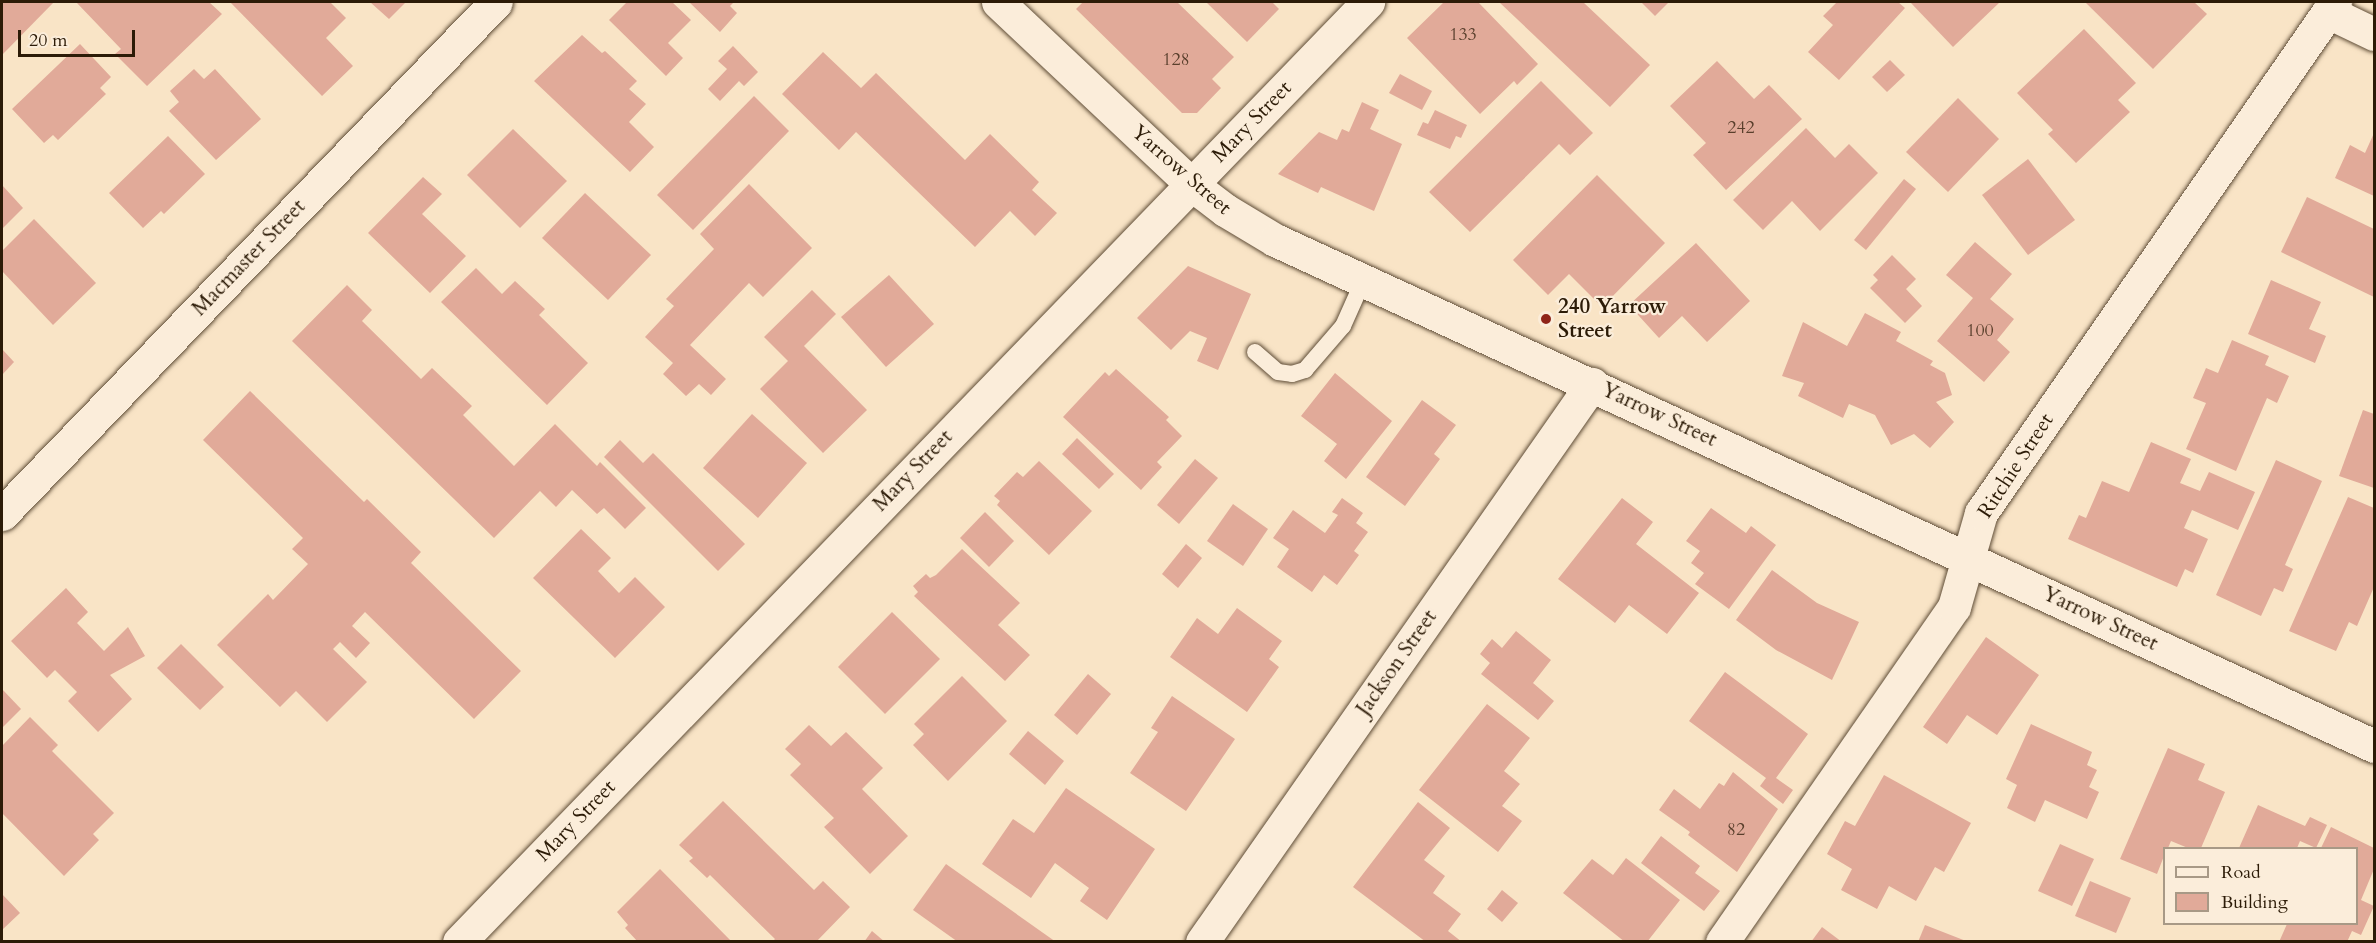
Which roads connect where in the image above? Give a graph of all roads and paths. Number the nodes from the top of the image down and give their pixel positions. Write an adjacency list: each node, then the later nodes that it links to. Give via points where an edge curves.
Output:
1 (496, 2): 10 (street, Macmaster Street)
2 (998, 2): 6 (street, Yarrow Street)
3 (1368, 2): 6 (street, Mary Street)
4 (2332, 7): 5 (street); 11 (street, Ritchie Street, via 1981,513)
5 (2374, 34)
6 (1192, 185): 7 (street, Yarrow Street, via 1266,235); 13 (street, Mary Street)
7 (1363, 281): 8 (lane, via 1343,326 1305,370 1292,374 1278,372); 9 (street, Yarrow Street)
8 (1255, 352)
9 (1592, 384): 11 (street, Yarrow Street); 14 (street, Jackson Street)
10 (2, 514)
11 (1968, 558): 12 (street, Yarrow Street); 15 (street, Ritchie Street, via 1954,607)
12 (2374, 746)
13 (459, 942)
14 (1202, 942)
15 (1722, 942)

